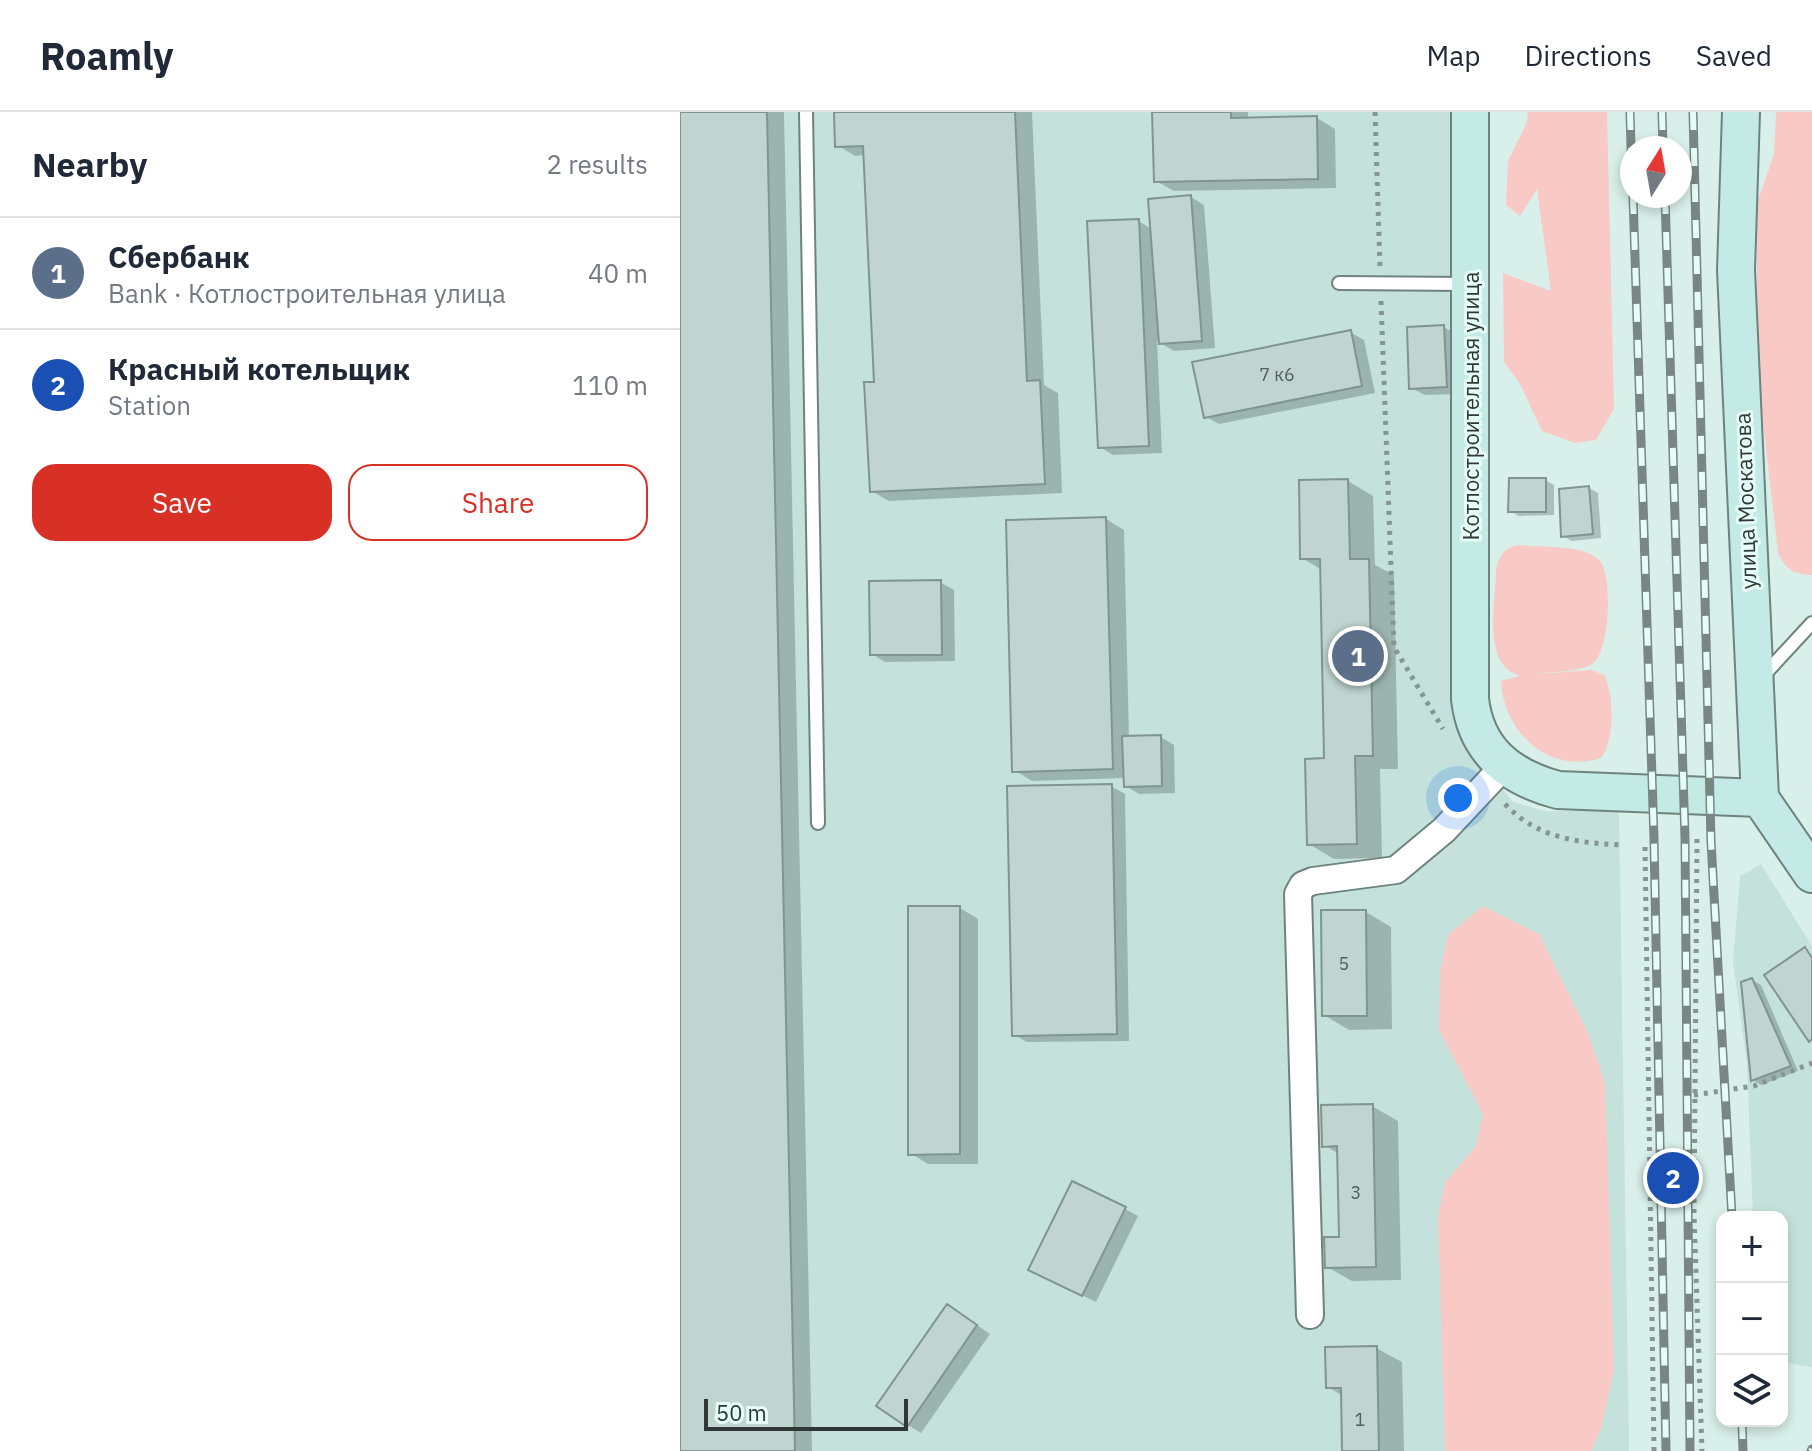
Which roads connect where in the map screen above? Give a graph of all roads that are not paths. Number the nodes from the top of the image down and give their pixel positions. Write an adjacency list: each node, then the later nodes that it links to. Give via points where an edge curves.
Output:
1 (806, 112): 10 (lane)
2 (1470, 112): 5 (main road, Котлостроительная улица)
3 (1741, 112): 7 (main road, улица Москатова, via 1736,270)
4 (1339, 283): 5 (lane)
5 (1470, 284): 8 (main road, Котлостроительная улица, via 1470,699 1478,736)
6 (1812, 623): 7 (lane)
7 (1753, 687): 9 (main road, улица Москатова)
8 (1504, 766): 9 (main road, via 1539,785 1568,791); 12 (street, via 1444,830 1396,870 1313,881 1298,894)
9 (1760, 798): 11 (main road)
10 (818, 823)
11 (1812, 874)
12 (1310, 1315)

